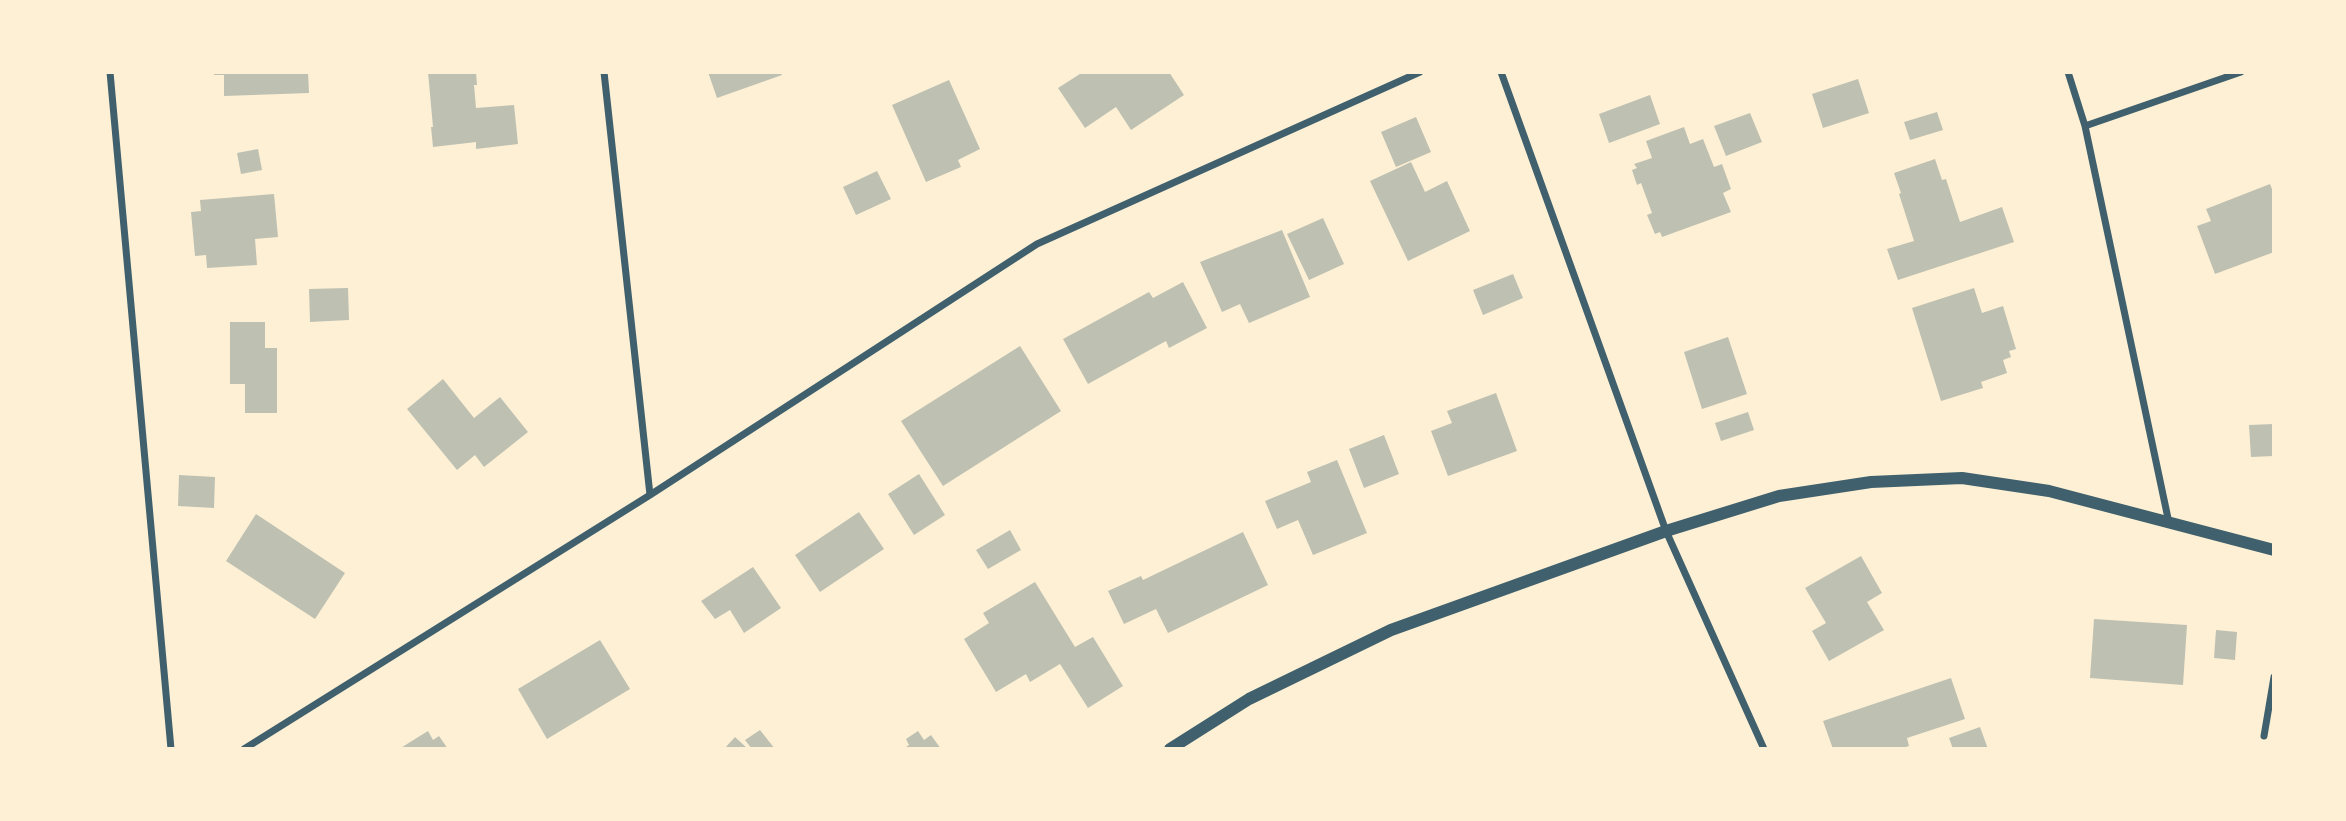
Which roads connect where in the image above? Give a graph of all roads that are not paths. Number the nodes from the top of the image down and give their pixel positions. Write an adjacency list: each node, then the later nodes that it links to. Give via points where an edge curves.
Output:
1 (110, 72): 14 (street)
2 (604, 72): 8 (street)
3 (1420, 72): 8 (street, via 1037,244)
4 (1501, 72): 10 (street)
5 (2068, 72): 7 (street)
6 (2241, 72): 7 (street)
7 (2085, 126): 9 (street)
8 (650, 495): 15 (street)
9 (2169, 523): 10 (street, via 2049,491 1962,478 1871,482 1779,496); 11 (street)
10 (1666, 531): 16 (street, via 1391,630 1250,699); 17 (street)
11 (2274, 550)
12 (2274, 677): 13 (street)
13 (2264, 736)
14 (171, 749)
15 (244, 749)
16 (1170, 749)
17 (1765, 749)

